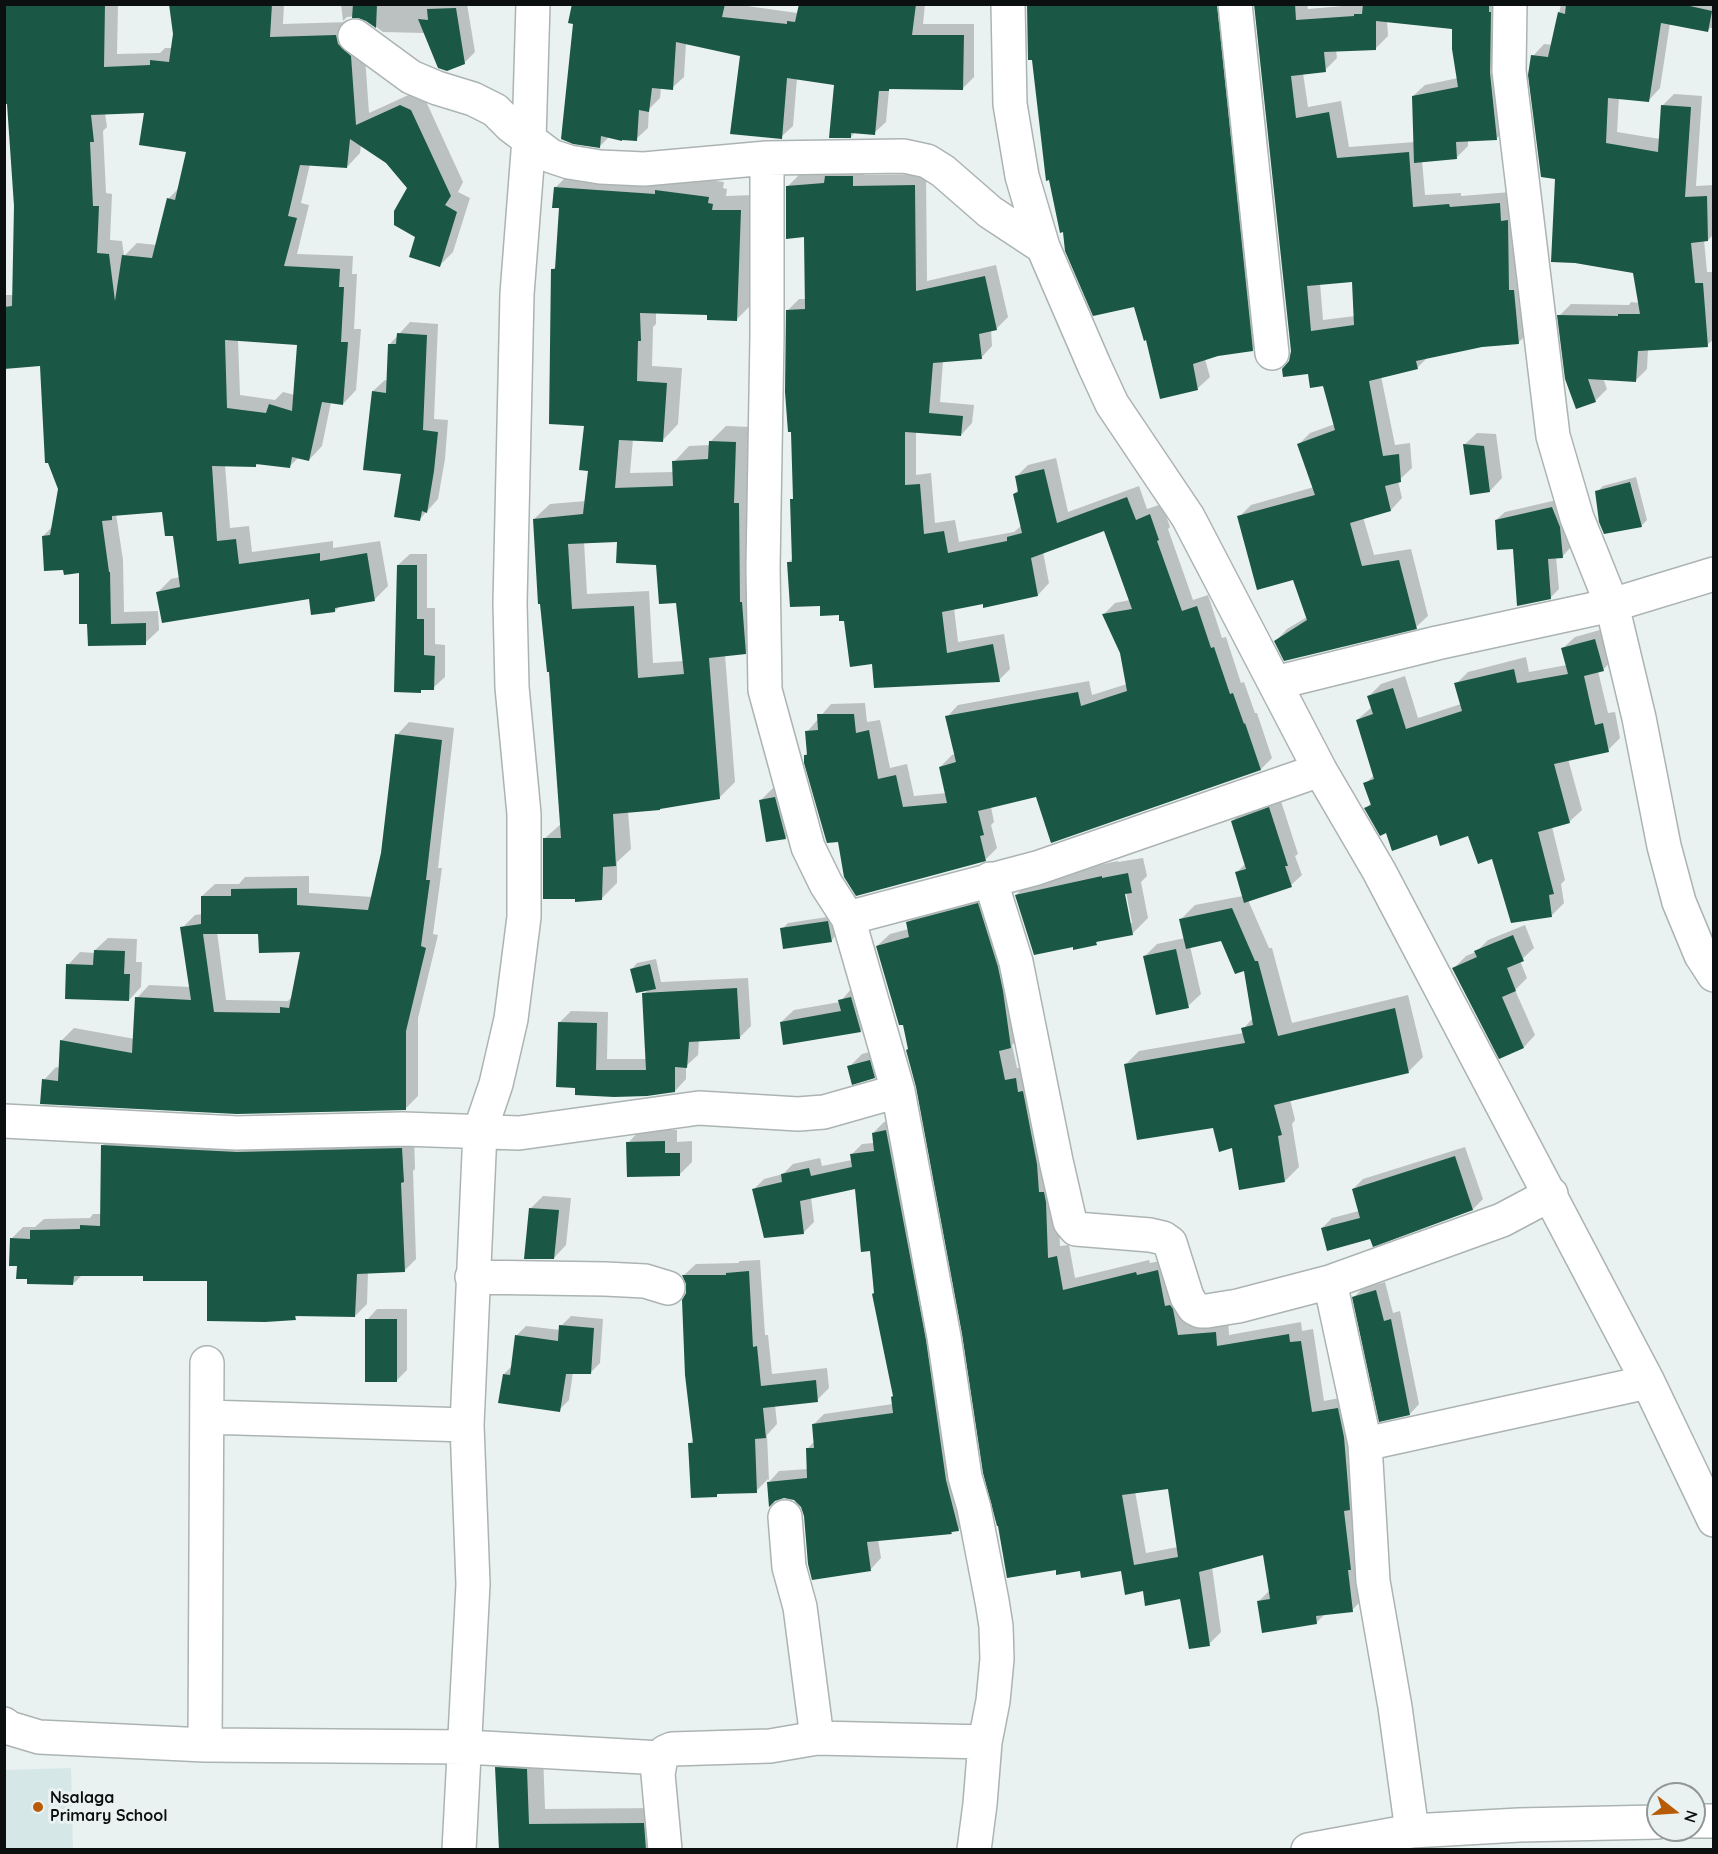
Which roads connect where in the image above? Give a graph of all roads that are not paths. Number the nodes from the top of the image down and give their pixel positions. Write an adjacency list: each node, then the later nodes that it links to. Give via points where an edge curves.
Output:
1 (533, 4): 6 (street)
2 (1008, 4): 8 (street, via 1010,104 1022,176)
3 (1235, 4): 9 (street)
4 (1510, 4): 11 (street, via 1509,71 1553,436 1577,518)
5 (355, 36): 6 (street, via 411,77 495,110)
6 (529, 139): 7 (street, via 551,156 600,167 654,169); 19 (street, via 517,294 510,603 512,687 524,814 524,917 511,1019)
7 (767, 158): 8 (street, via 904,156 927,161 990,212); 15 (street, via 765,690 808,847)
8 (1043, 247): 12 (street, via 1112,404 1188,517)
9 (1272, 354)
10 (1713, 574): 11 (street)
11 (1612, 605): 12 (street); 16 (street, via 1679,902)
12 (1275, 683): 13 (street)
13 (1320, 770): 14 (street, via 1037,868); 20 (street, via 1379,871)
14 (990, 879): 15 (street); 22 (street, via 1016,962 1070,1222 1076,1229 1163,1238 1170,1243 1187,1297 1200,1311 1238,1306)
15 (848, 918): 17 (street)
16 (1709, 961)
17 (898, 1091): 19 (street, via 824,1112 699,1108 519,1133); 33 (street, via 944,1337 965,1477 996,1626 997,1659)
18 (4, 1121): 19 (street, via 237,1133)
19 (480, 1131): 21 (street)
20 (1551, 1194): 22 (street, via 1502,1220); 25 (street)
21 (472, 1276): 23 (street, via 645,1281); 27 (street)
22 (1330, 1282): 28 (street)
23 (668, 1288)
24 (207, 1363): 26 (street)
25 (1648, 1382): 28 (street); 30 (street)
26 (207, 1417): 27 (street); 34 (street)
27 (466, 1425): 35 (street, via 473,1584)
28 (1365, 1444): 38 (street, via 1373,1581)
29 (785, 1516): 32 (street, via 789,1567 800,1607)
30 (1713, 1520)
31 (4, 1724): 34 (street, via 39,1737)
32 (817, 1738): 33 (street); 36 (street, via 770,1746 672,1749)
33 (985, 1742): 42 (street)
34 (205, 1745): 35 (street)
35 (466, 1747): 36 (street); 40 (street)
36 (661, 1758): 41 (street, via 658,1774)
37 (1646, 1827): 39 (street)
38 (1412, 1831): 39 (street, via 1519,1825); 43 (street)
39 (1623, 1836)
40 (459, 1850)
41 (665, 1850)
42 (974, 1850)
43 (1308, 1850)

